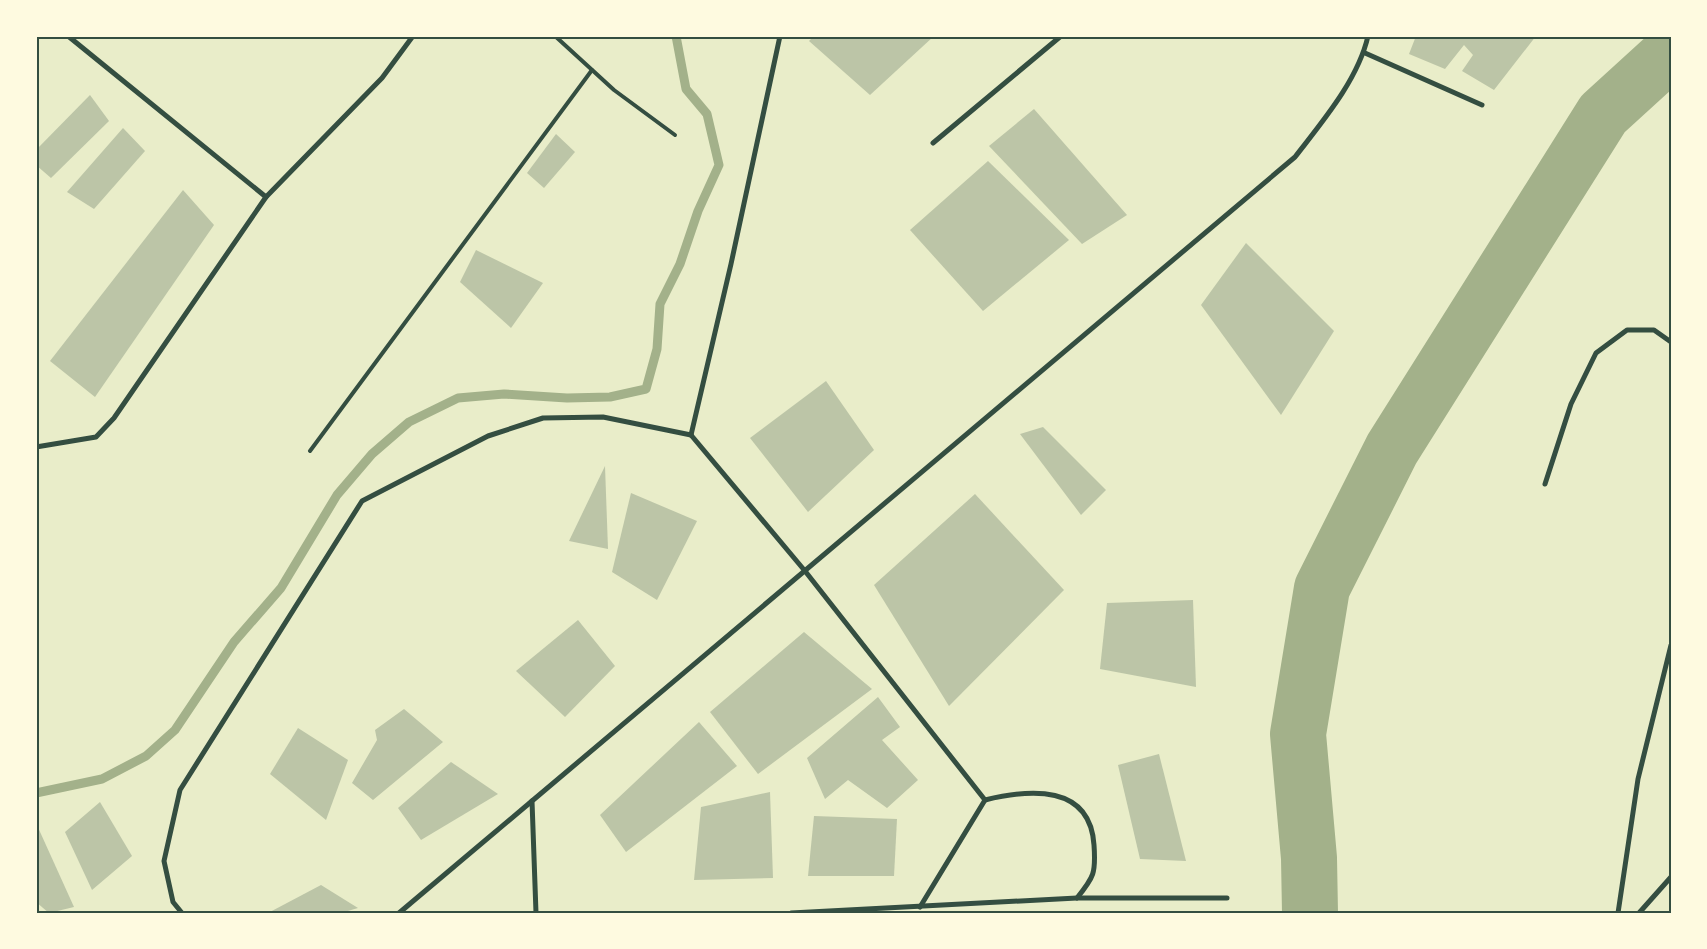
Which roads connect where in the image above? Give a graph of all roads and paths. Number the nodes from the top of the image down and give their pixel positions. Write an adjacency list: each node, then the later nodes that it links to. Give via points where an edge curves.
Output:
1 (68, 36): 12 (street)
2 (413, 36): 12 (street, via 382,78)
3 (555, 36): 8 (lane)
4 (780, 36): 14 (street)
5 (1061, 36): 11 (street)
6 (1368, 36): 7 (street)
7 (1364, 53): 9 (street); 18 (street, via 1329,113 1294,157)
8 (592, 70): 10 (lane); 16 (lane)
9 (1482, 105)
10 (675, 135)
11 (933, 143)
12 (266, 197): 15 (street, via 114,418 96,437)
13 (1671, 342): 17 (street, via 1654,330 1627,330 1596,353 1571,404)
14 (691, 435): 18 (street); 26 (street, via 603,417 543,418 488,436 362,501 180,790 164,861 173,902)
15 (36, 447)
16 (310, 451)
17 (1545, 484)
18 (805, 571): 20 (street); 21 (street)
19 (1671, 645): 30 (street, via 1638,779)
20 (985, 800): 23 (street, via 1016,792 1046,793 1072,802 1086,815 1093,834 1094,877); 25 (street)
21 (532, 801): 27 (street); 28 (street)
22 (1671, 876): 31 (street)
23 (1077, 898): 24 (street); 25 (street)
24 (1227, 898)
25 (920, 907): 29 (street)
26 (182, 913)
27 (399, 913)
28 (536, 913)
29 (791, 913)
30 (1618, 913)
31 (1639, 913)

